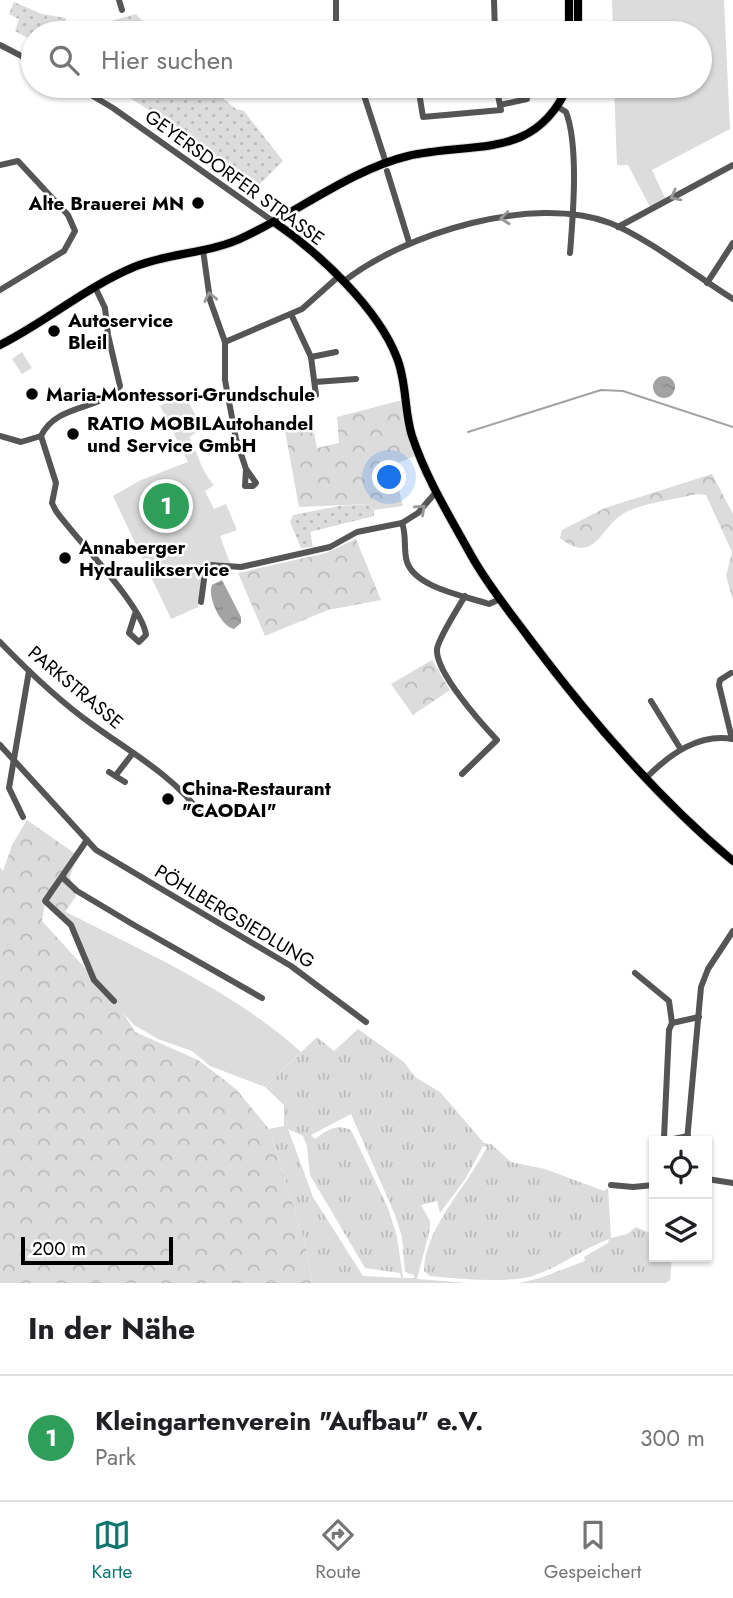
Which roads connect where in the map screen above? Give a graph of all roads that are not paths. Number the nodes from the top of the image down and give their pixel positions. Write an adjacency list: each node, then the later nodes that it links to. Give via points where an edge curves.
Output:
1 (119, 0): 6 (street)
2 (336, 0): 7 (street)
3 (494, 0): 8 (street)
4 (569, 0): 9 (main road)
5 (578, 0): 10 (main road)
6 (122, 10)
7 (336, 21)
8 (495, 21)
9 (569, 21)
10 (578, 21)
11 (0, 45): 12 (street)
12 (21, 56)
13 (93, 98): 26 (street, GEYERSDORFER STRASSE)
14 (366, 98): 23 (street)
15 (420, 98): 19 (street, via 423,117 501,110)
16 (499, 98): 19 (street)
17 (527, 98): 19 (street)
18 (562, 98): 20 (main road)
19 (500, 104)
20 (558, 107): 23 (main road, via 533,132 512,142 426,152); 24 (street, via 566,112 571,132)
21 (0, 165): 36 (street, via 18,161 68,215 75,231 64,251)
22 (733, 165): 25 (street, one-way to 25)
23 (387, 167): 26 (main road); 29 (street)
24 (573, 215): 27 (street); 29 (street, one-way to 29, via 493,220); 32 (street)
25 (632, 220): 27 (street); 28 (street)
26 (274, 222): 31 (main road, via 238,240); 33 (main road, GEYERSDORFER STRASSE)
27 (618, 227): 28 (street)
28 (628, 233): 34 (street)
29 (409, 242): 33 (street)
30 (733, 243): 34 (street)
31 (203, 250): 35 (main road, via 148,262); 39 (street, one-way to 31, via 210,300)
32 (570, 253)
33 (340, 279): 38 (street); 49 (main road, GEYERSDORFER STRASSE, via 397,356 412,436)
34 (707, 283): 37 (street)
35 (95, 287): 40 (main road); 47 (street, via 105,308 120,386 109,396 57,417)
36 (0, 290)
37 (733, 299)
38 (291, 314): 39 (street); 42 (street)
39 (225, 342): 48 (street, via 228,402)
40 (0, 345)
41 (336, 352): 42 (street)
42 (311, 357): 44 (street)
43 (356, 379): 44 (street)
44 (314, 382): 45 (street)
45 (316, 395)
46 (0, 436): 47 (street, via 21,442)
47 (41, 436): 54 (street, via 56,483 52,503 56,511)
48 (246, 469)
49 (436, 492): 50 (street, one-way to 49); 52 (main road, GEYERSDORFER STRASSE)
50 (402, 523): 51 (street, via 414,573); 53 (street, via 357,532 330,547 241,567 211,565 205,572)
51 (465, 596): 52 (street, via 489,604); 64 (street, via 437,646 438,657 454,686 497,740)
52 (500, 599): 65 (main road, GEYERSDORFER STRASSE, via 578,702)
53 (201, 602)
54 (135, 614)
55 (0, 642): 56 (street, PARKSTRASSE)
56 (29, 671): 62 (street, PARKSTRASSE, via 91,724); 63 (street)
57 (732, 673): 59 (street, via 719,685)
58 (651, 701): 61 (street)
59 (732, 739): 61 (street)
60 (0, 745): 63 (street, PÖHLBERGSIEDLUNG)
61 (680, 748): 65 (street)
62 (134, 753): 66 (street, PARKSTRASSE, via 113,774); 67 (street, PARKSTRASSE)
63 (12, 758): 68 (street, via 10,795); 69 (street, PÖHLBERGSIEDLUNG)
64 (462, 774)
65 (647, 777): 70 (main road, GEYERSDORFER STRASSE)
66 (125, 782)
67 (201, 814)
68 (23, 817)
69 (87, 840): 71 (street); 77 (street, PÖHLBERGSIEDLUNG, via 96,850 291,965)
70 (733, 861)
71 (62, 877): 74 (street, via 76,891); 75 (street, via 45,901 71,925 94,980)
72 (733, 931): 76 (street, via 708,969 701,987)
73 (635, 972): 78 (street, via 669,1002)
74 (262, 998)
75 (114, 1001)
76 (699, 1017): 78 (street); 80 (street)
77 (366, 1022)
78 (672, 1023): 79 (street)
79 (666, 1136)
80 (688, 1136)
81 (712, 1180): 82 (street)
82 (733, 1183)
83 (611, 1185): 84 (street)
84 (649, 1185)

